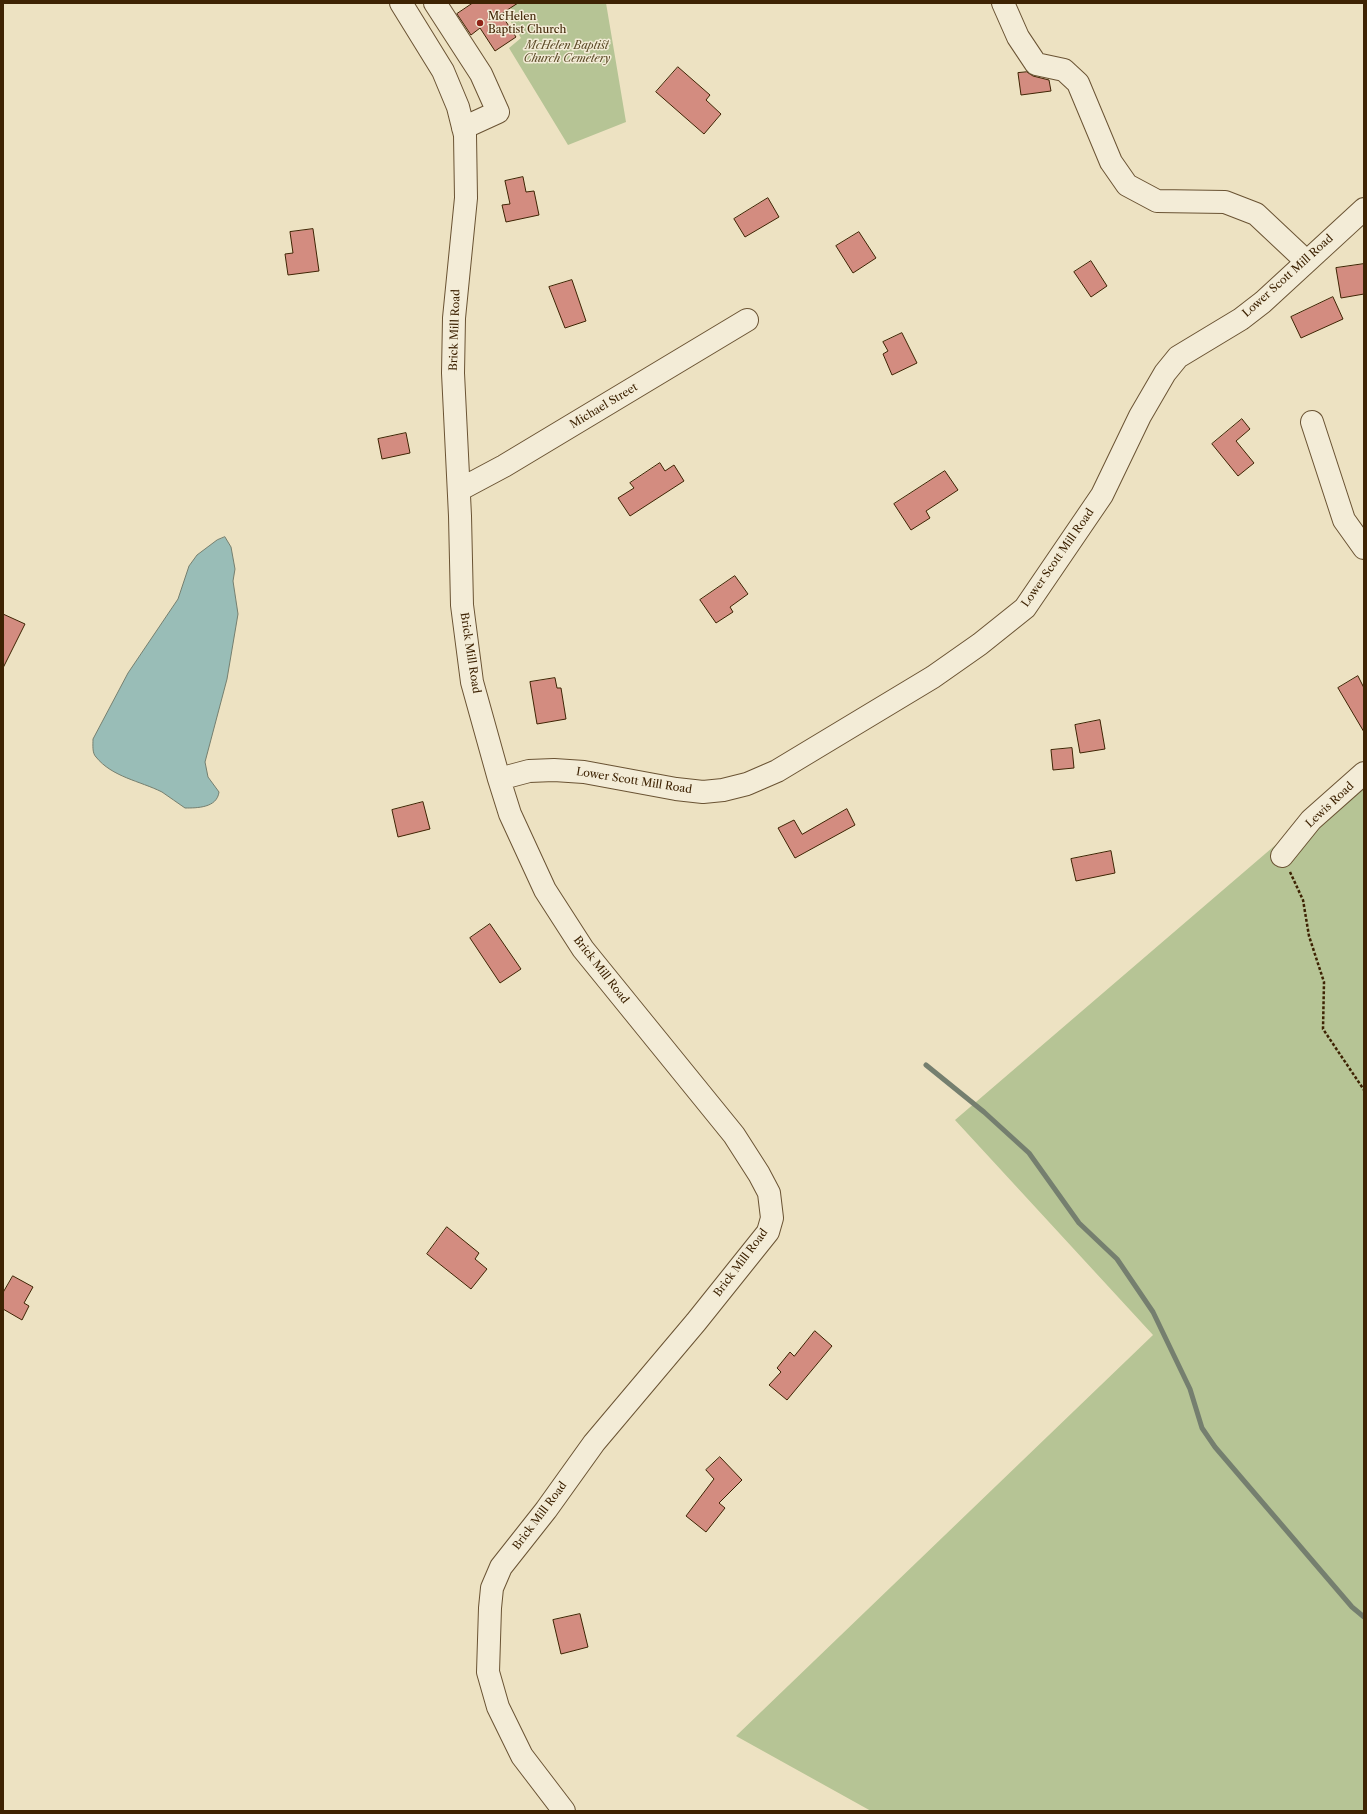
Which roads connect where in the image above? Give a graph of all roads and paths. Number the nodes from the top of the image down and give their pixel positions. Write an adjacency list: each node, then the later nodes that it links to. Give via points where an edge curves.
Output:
1 (435, 3): 4 (street, via 481,74 498,112)
2 (1003, 3): 6 (street, via 1018,37 1036,64 1064,70 1078,83 1110,162 1127,186 1158,201 1225,202 1256,214)
3 (408, 5): 4 (street, Brick Mill Road, via 442,71 458,107)
4 (463, 128): 9 (street, Brick Mill Road, via 466,198 454,318 453,373)
5 (1364, 209): 6 (street, Lower Scott Mill Road)
6 (1306, 261): 12 (street, Lower Scott Mill Road, via 1241,319 1178,357 1165,373 1140,416 1102,495 1025,608 933,677 777,771 741,786 703,792 584,772 554,770 529,771)
7 (747, 320): 9 (street, Michael Street, via 504,466)
8 (1312, 422): 10 (street, via 1344,520)
9 (459, 490): 12 (street, Brick Mill Road, via 462,605 472,682)
10 (1364, 548)
11 (1364, 773): 13 (street, Lewis Road, via 1311,820)
12 (499, 779): 15 (street, Brick Mill Road, via 510,814 545,890 583,949 734,1135 769,1193 772,1218 768,1232 594,1443 501,1567 492,1588 488,1672 498,1707 522,1756)
13 (1282, 856): 14 (path, via 1303,900 1309,936 1324,982 1323,1029)
14 (1364, 1090)
15 (564, 1811)

